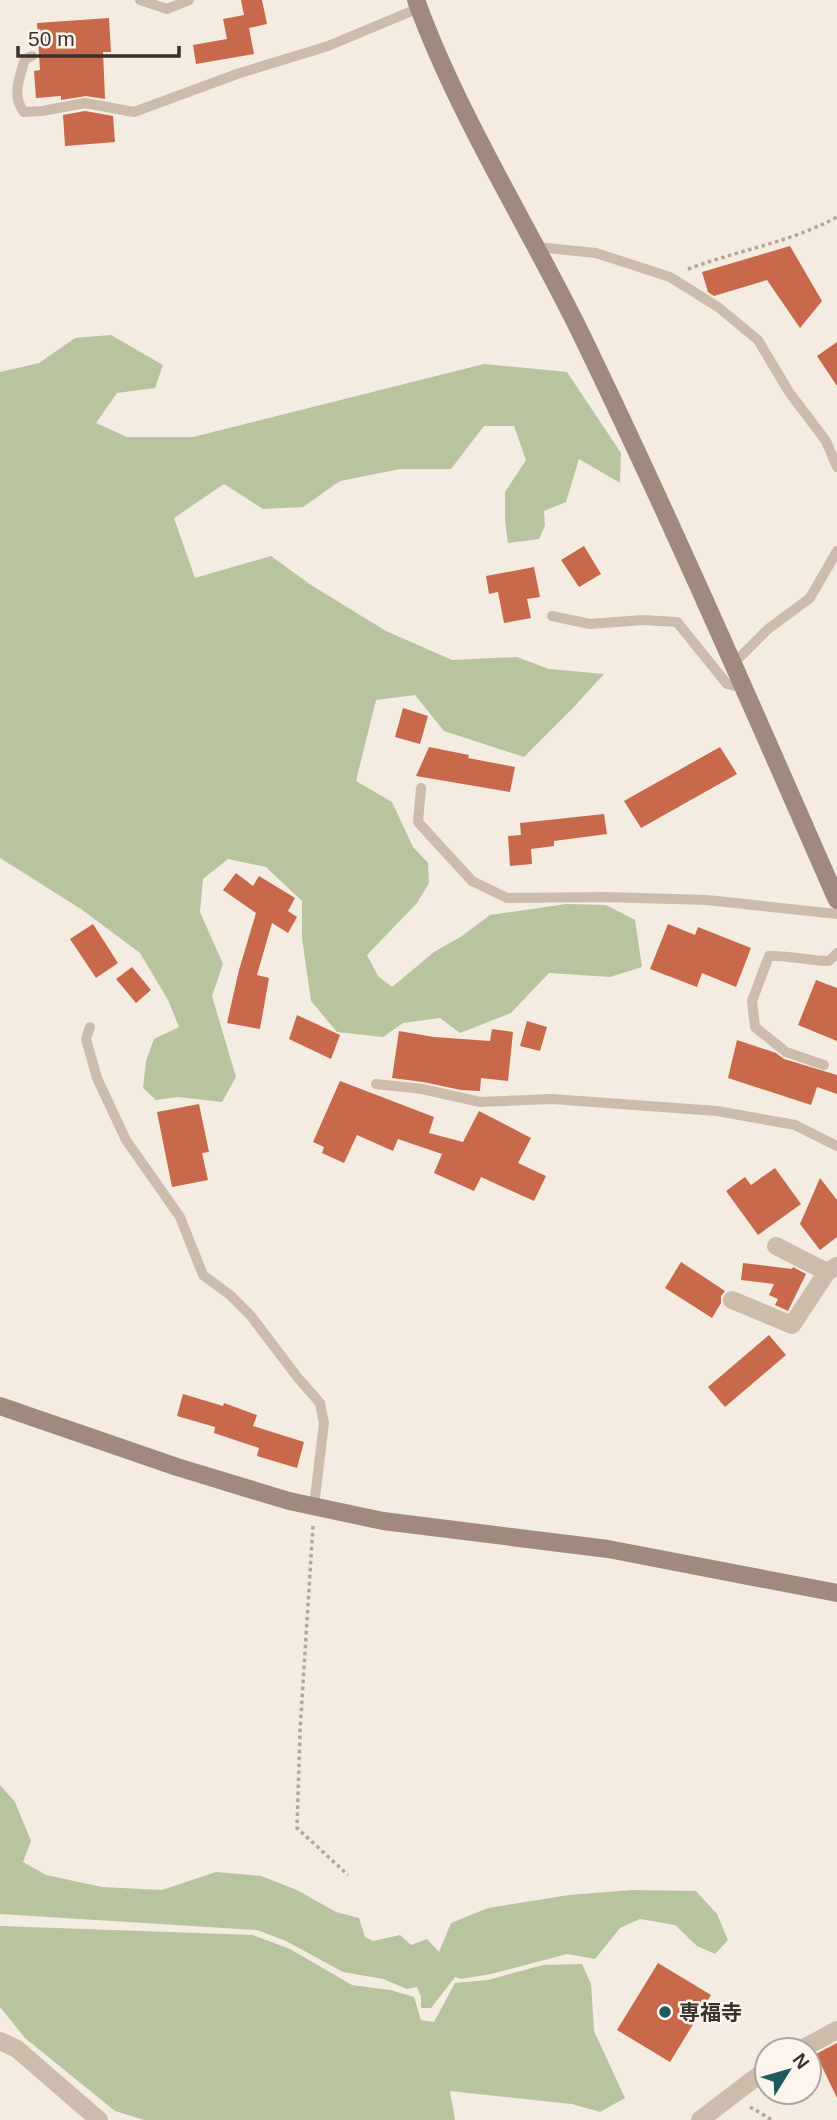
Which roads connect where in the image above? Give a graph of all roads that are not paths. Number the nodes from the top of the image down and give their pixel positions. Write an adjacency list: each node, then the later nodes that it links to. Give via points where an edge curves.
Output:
1 (140, 0): 2 (lane, via 167,9)
2 (189, 0)
3 (417, 4): 4 (lane, via 328,46 134,112 85,103 24,112 17,103 18,84 25,59); 5 (street, via 452,84)
4 (32, 56)
5 (537, 247): 6 (lane, via 596,253 668,276 718,307 758,341 826,441); 9 (street, via 644,464)
6 (837, 467)
7 (837, 551): 9 (lane, via 810,598 768,629)
8 (552, 617): 10 (lane, via 590,624 677,622 727,684)
9 (733, 664): 10 (street)
10 (743, 688): 12 (street)
11 (421, 788): 13 (lane, via 418,822 472,881 507,898 707,900)
12 (837, 900)
13 (837, 914)
14 (837, 953): 16 (lane, via 829,961 769,956 752,1001 755,1027 786,1052)
15 (90, 1027): 23 (lane, via 86,1039 97,1079 127,1140 180,1217 203,1275 251,1316 320,1403 324,1423)
16 (824, 1065)
17 (376, 1084): 18 (lane, via 480,1102 552,1099 718,1111 795,1125)
18 (837, 1146)
19 (776, 1247): 20 (street)
20 (832, 1269): 21 (street, via 792,1325)
21 (732, 1300)
22 (0, 1406): 23 (street, via 177,1467)
23 (314, 1506): 24 (street, via 383,1521 608,1549)
24 (837, 1593)
25 (0, 2041): 27 (street, via 17,2049)
26 (753, 2080): 28 (street)
27 (99, 2120)
28 (700, 2120)

